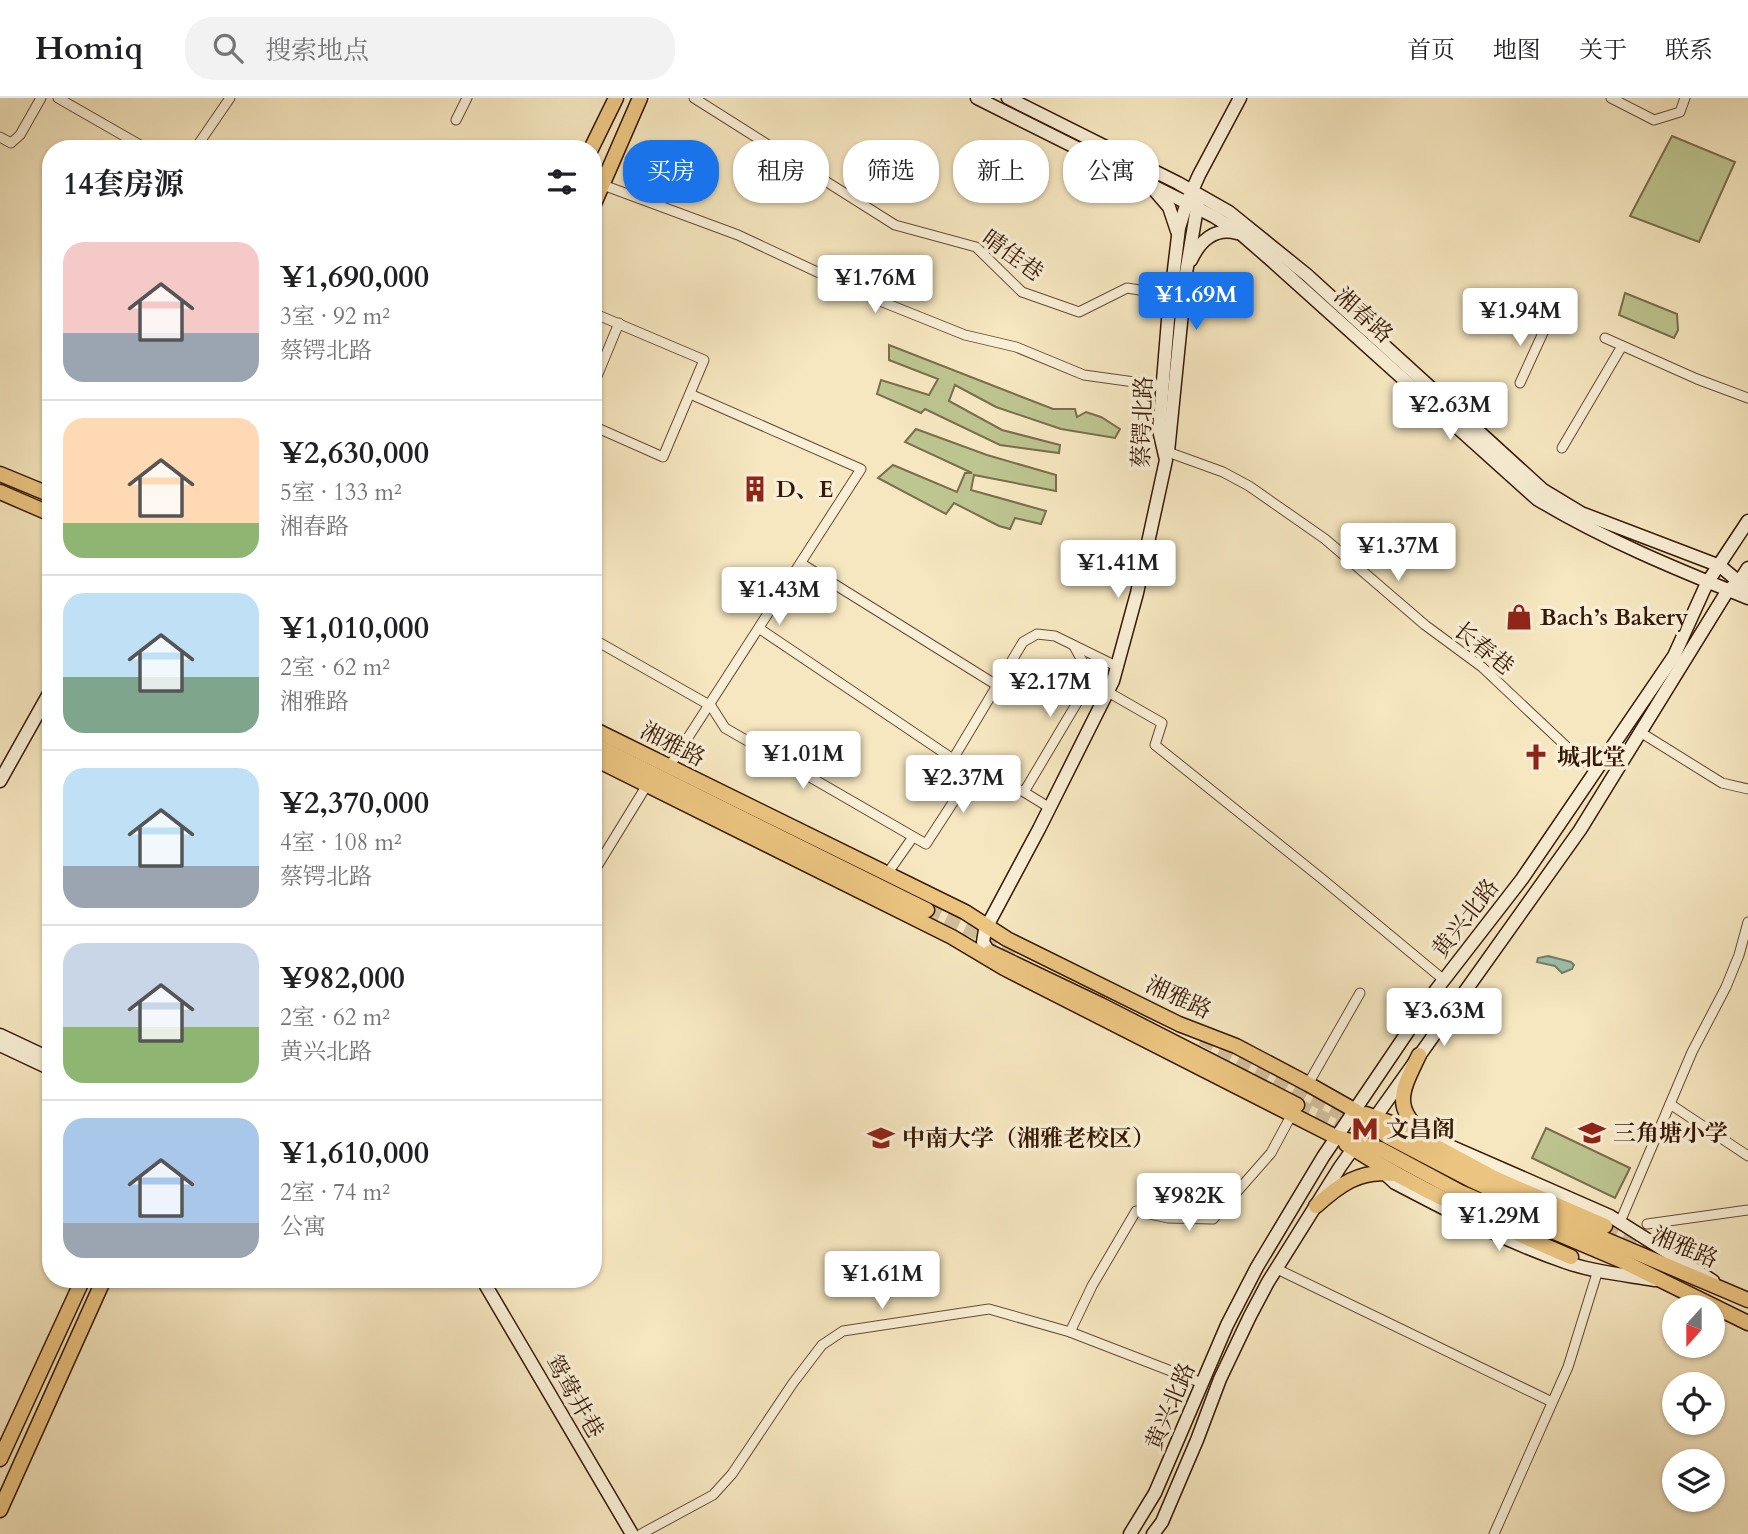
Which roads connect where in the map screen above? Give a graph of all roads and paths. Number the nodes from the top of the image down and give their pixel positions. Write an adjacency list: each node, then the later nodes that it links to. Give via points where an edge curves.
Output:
1 (41, 98): 15 (street, via 20,135 11,143)
2 (58, 98): 16 (street)
3 (230, 98): 17 (street)
4 (467, 98): 14 (street)
5 (616, 98): 18 (main road)
6 (640, 98): 24 (main road)
7 (694, 98): 32 (street, 晴佳巷, via 895,225 976,247 1022,292 1079,312 1127,288)
8 (977, 98): 20 (main road, 湘春路)
9 (1008, 98): 19 (main road, 湘春路)
10 (1240, 98): 21 (main road, 蔡锷北路)
11 (1248, 98): 21 (main road, 蔡锷北路)
12 (1611, 98): 13 (street, via 1654,120 1680,112)
13 (1685, 98)
14 (456, 120)
15 (0, 137)
16 (131, 140)
17 (201, 140)
18 (595, 140)
19 (1091, 140)
20 (1063, 141)
21 (1206, 170): 22 (main road, via 1185,175); 27 (main road, 蔡锷北路); 28 (main road, via 1209,195)
22 (1159, 173)
23 (1159, 174): 27 (main road, 湘春路)
24 (603, 184): 40 (street, via 738,235 965,335 1016,347 1084,375)
25 (1159, 186): 27 (main road, 湘春路)
26 (1159, 196): 29 (main road)
27 (1194, 199): 28 (main road, 湘春路); 29 (main road, 蔡锷北路); 30 (main road, 湘春路); 31 (main road, 蔡锷北路)
28 (1220, 206): 52 (main road, 湘春路, via 1307,275 1543,490 1581,513)
29 (1178, 235): 32 (main road, 蔡锷北路)
30 (1243, 236): 31 (main road, via 1225,231 1210,236 1198,246); 54 (main road, 湘春路, via 1536,499 1576,523)
31 (1186, 273): 45 (main road, 蔡锷北路)
32 (1171, 295): 40 (main road, 蔡锷北路)
33 (602, 316): 34 (street)
34 (619, 323): 38 (street); 41 (street, via 704,360)
35 (1547, 324): 39 (street)
36 (1605, 338): 37 (street)
37 (1622, 346): 42 (street); 44 (street)
38 (602, 364)
39 (1520, 383)
40 (1163, 386): 45 (main road, 蔡锷北路, via 1159,430)
41 (690, 394): 43 (street, via 663,457); 51 (street, via 861,470)
42 (1748, 398)
43 (602, 430)
44 (1562, 448)
45 (1166, 451): 60 (main road, 蔡锷北路); 74 (street, 长春巷, via 1249,486 1325,539 1482,667)
46 (0, 474): 47 (main road)
47 (42, 491)
48 (0, 492): 49 (main road)
49 (42, 510)
50 (1748, 521): 52 (main road, 黄兴北路)
51 (802, 564): 57 (street); 61 (street)
52 (1720, 566): 54 (main road, 黄兴北路); 55 (main road, 湘春路)
53 (1748, 568): 55 (main road, 黄兴北路)
54 (1707, 583): 55 (main road, 湘春路); 74 (main road, 黄兴北路, via 1674,656)
55 (1738, 586): 56 (main road, 湘春路); 66 (main road, 黄兴北路)
56 (1748, 598)
57 (760, 629): 65 (street); 69 (street)
58 (602, 644): 65 (street)
59 (1073, 644): 60 (street); 61 (street, via 1037,634 1023,642); 78 (street, via 1090,675)
60 (1118, 667): 62 (main road, 蔡锷北路)
61 (998, 686): 69 (street)
62 (1108, 692): 79 (main road, 蔡锷北路); 89 (street, via 1162,723 1155,745)
63 (42, 696): 73 (main road)
64 (42, 706): 75 (main road)
65 (711, 706): 71 (street); 80 (street, via 725,728)
66 (1640, 732): 77 (street, via 1722,783); 94 (main road, 黄兴北路, via 1580,830)
67 (602, 734): 71 (main road, 湘雅路)
68 (602, 748): 83 (main road, 湘雅路)
69 (953, 759): 72 (street)
70 (602, 762): 76 (main road, 湘雅路)
71 (669, 767): 82 (main road, 湘雅路)
72 (974, 769): 78 (street); 80 (street, via 926,844)
73 (0, 770)
74 (1596, 771): 89 (main road, 黄兴北路, via 1522,880)
75 (0, 781)
76 (647, 785): 81 (street); 86 (main road, 湘雅路)
77 (1748, 789)
78 (1024, 792): 79 (street)
79 (1050, 807): 85 (main road, 蔡锷北路)
80 (913, 837): 82 (street)
81 (602, 858)
82 (887, 874): 85 (main road, 湘雅路)
83 (927, 910)
84 (1748, 922): 97 (street, via 1726,987)
85 (986, 926): 87 (main road); 96 (main road, 湘雅路)
86 (952, 937): 87 (main road, 湘雅路); 88 (main road, 湘雅路)
87 (987, 951): 88 (main road); 98 (main road, 湘雅路, via 1101,1005)
88 (1004, 968): 98 (main road, 湘雅路)
89 (1444, 980): 99 (main road, 黄兴北路)
90 (1360, 993): 96 (street)
91 (0, 1035): 93 (main road)
92 (0, 1045): 95 (main road)
93 (42, 1055)
94 (1419, 1055): 100 (main road, 黄兴北路); 103 (main road, via 1402,1102 1407,1119)
95 (42, 1065)
96 (1308, 1084): 99 (main road, 湘雅路)
97 (1670, 1104): 105 (street); 112 (street)
98 (1294, 1109): 102 (main road, 湘雅路); 124 (street, via 1271,1153 1213,1219 1168,1218 1136,1211)
99 (1354, 1110): 100 (main road, 湘雅路); 102 (main road, 黄兴北路)
100 (1372, 1120): 101 (main road); 104 (main road, 黄兴北路); 121 (main road, 湘雅路, via 1387,1136 1504,1196)
101 (1394, 1125): 103 (main road); 107 (main road)
102 (1336, 1137): 104 (main road, 湘雅路); 125 (main road, 黄兴北路, via 1261,1259)
103 (1430, 1137): 107 (main road); 112 (main road)
104 (1355, 1145): 106 (main road); 110 (main road, 黄兴北路); 117 (main road, 湘雅路, via 1380,1149 1460,1192)
105 (1748, 1156)
106 (1369, 1159): 108 (main road); 109 (main road)
107 (1458, 1159): 112 (main road, via 1525,1193)
108 (1384, 1173): 109 (main road); 110 (main road, via 1353,1178); 116 (main road, via 1488,1230 1567,1263)
109 (1403, 1177): 114 (main road)
110 (1316, 1206): 115 (main road, 黄兴北路)
111 (1748, 1210): 113 (street)
112 (1612, 1224): 121 (main road)
113 (1647, 1224)
114 (1571, 1256)
115 (1277, 1269): 126 (street); 132 (main road, 黄兴北路, via 1238,1341)
116 (1598, 1269): 117 (main road); 126 (street, via 1568,1367)
117 (1660, 1281): 123 (main road, 湘雅路)
118 (79, 1288): 127 (main road)
119 (100, 1288): 128 (main road)
120 (487, 1288): 129 (main road, 鸳鸯井巷)
121 (1725, 1289): 122 (main road, 湘雅路)
122 (1748, 1300)
123 (1748, 1323)
124 (1070, 1332): 125 (street); 130 (street, via 989,1309 843,1331 822,1345 713,1495)
125 (1202, 1383): 131 (main road, 黄兴北路, via 1156,1493)
126 (1552, 1402): 133 (street)
127 (0, 1459)
128 (0, 1510)
129 (632, 1534)
130 (641, 1534)
131 (1130, 1534)
132 (1153, 1534)
133 (1494, 1534)

